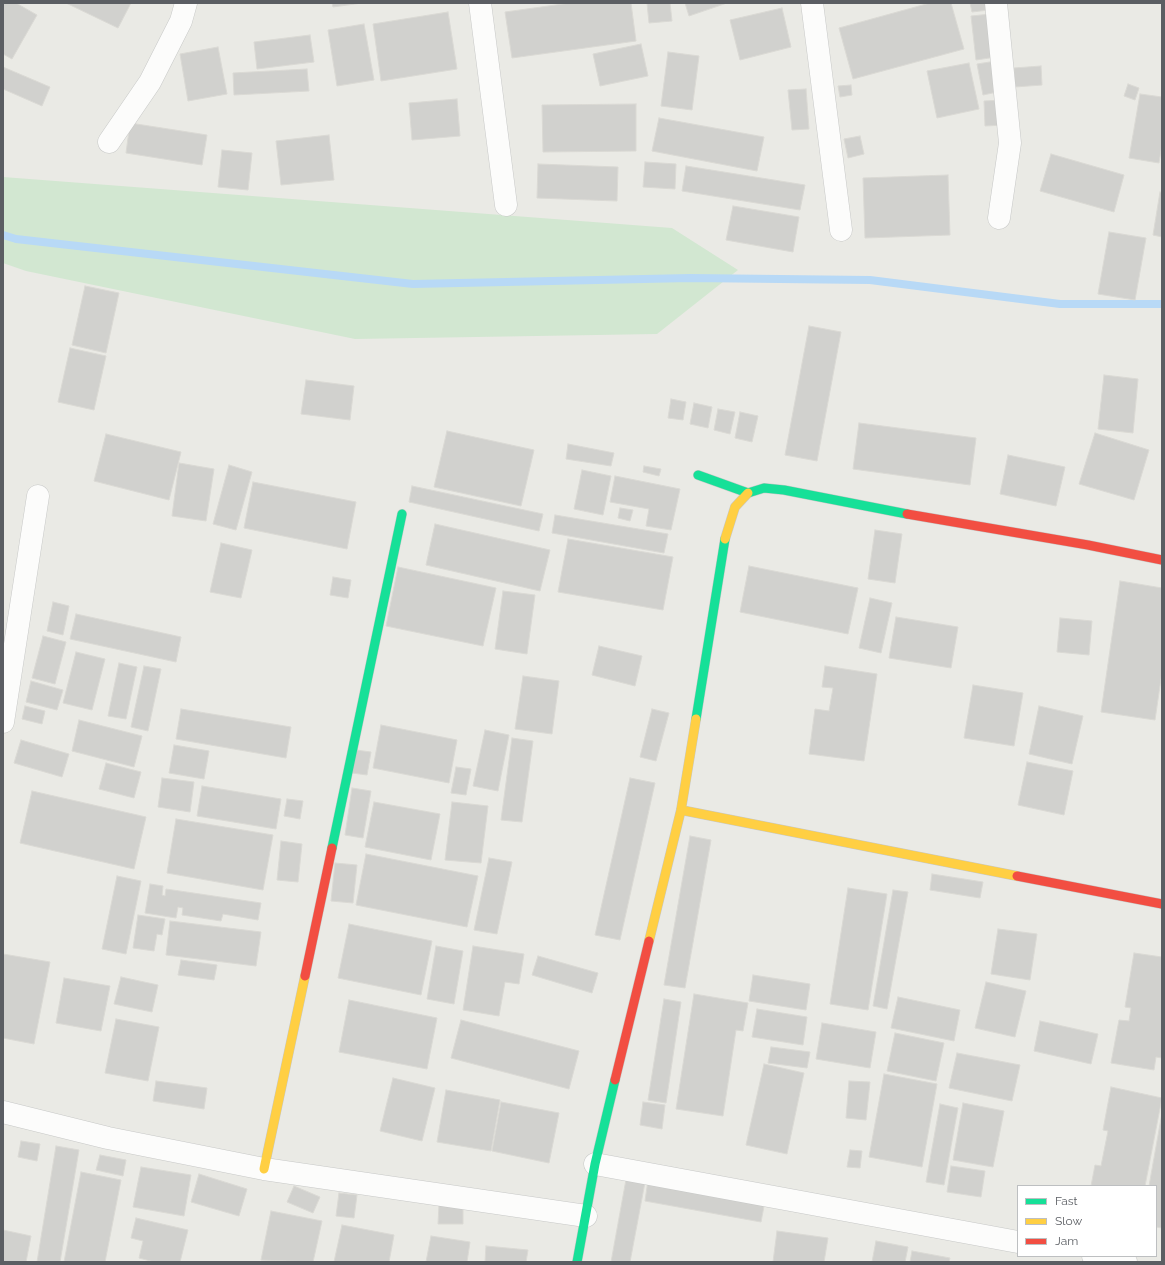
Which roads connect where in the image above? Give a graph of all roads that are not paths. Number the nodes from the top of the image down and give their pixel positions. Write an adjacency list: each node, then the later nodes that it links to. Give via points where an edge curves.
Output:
1 (186, 3): 5 (street, via 181,21 150,82)
2 (480, 3): 6 (street)
3 (812, 3): 8 (street)
4 (996, 3): 7 (street, via 1010,143)
5 (109, 142)
6 (506, 205)
7 (999, 218)
8 (841, 230)
9 (698, 475): 10 (street)
10 (748, 493): 13 (street, via 764,488 784,490); 15 (street, via 735,507 727,529)
11 (38, 496): 14 (street)
12 (402, 514): 19 (street)
13 (1162, 560)
14 (3, 722)
15 (682, 810): 16 (street); 18 (street)
16 (1162, 904)
17 (3, 1112): 19 (street, via 108,1138)
18 (595, 1164): 20 (street); 21 (street)
19 (264, 1169): 20 (street)
20 (586, 1216): 23 (street)
21 (1017, 1242)
22 (1098, 1257): 24 (street)
23 (577, 1262)
24 (1126, 1262)

